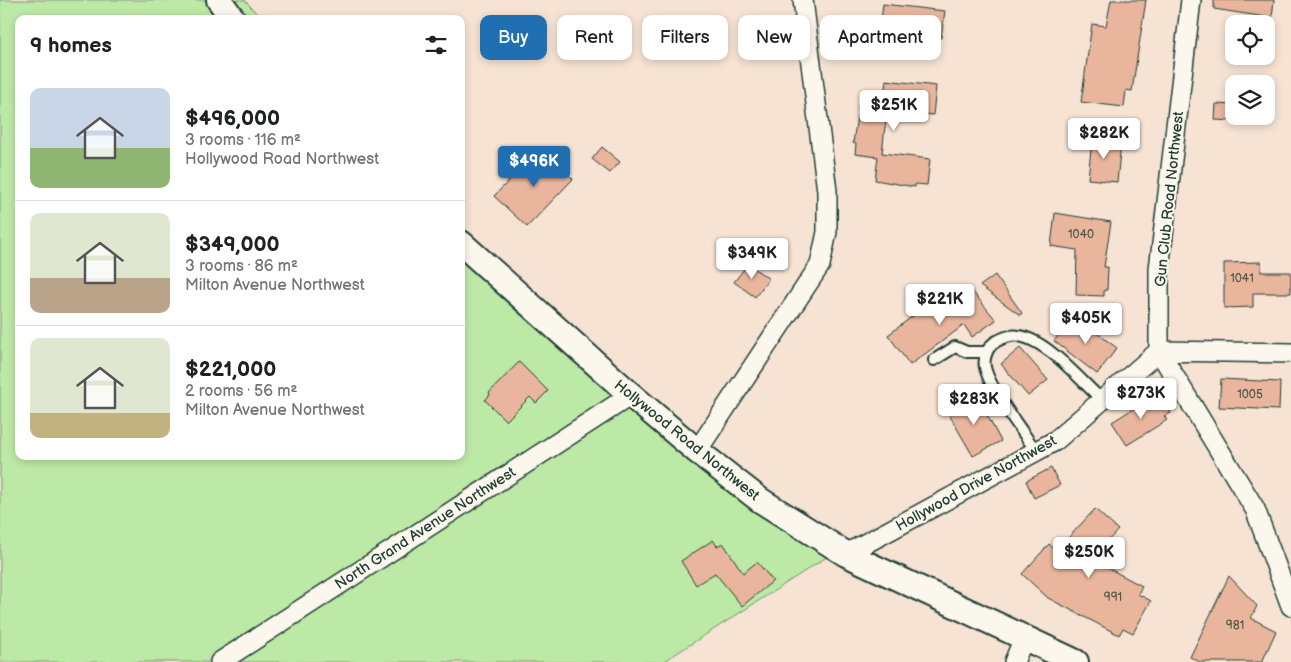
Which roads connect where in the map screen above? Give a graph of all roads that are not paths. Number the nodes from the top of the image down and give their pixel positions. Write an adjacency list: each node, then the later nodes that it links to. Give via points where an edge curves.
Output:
1 (218, 0): 4 (street)
2 (804, 0): 12 (street, via 827,191 827,232 820,265)
3 (1191, 0): 6 (street, Gun Club Road Northwest, via 1159,269)
4 (230, 15)
5 (465, 247): 10 (street, Hollywood Road Northwest)
6 (1159, 351): 8 (street); 11 (street, Hollywood Drive Northwest); 15 (street, via 1255,509)
7 (987, 352): 9 (lane, via 967,352 955,347); 11 (lane, via 993,343 1004,338 1017,335 1032,339); 13 (lane, via 984,365 989,379)
8 (1291, 353)
9 (934, 360)
10 (631, 395): 12 (street, Hollywood Road Northwest); 17 (street, North Grand Avenue Northwest)
11 (1102, 400): 13 (street, Hollywood Drive Northwest, via 1055,441)
12 (697, 452): 14 (street, Hollywood Road Northwest, via 760,500)
13 (1036, 452): 14 (street, Hollywood Drive Northwest)
14 (846, 554): 16 (street, Hollywood Road Northwest)
15 (1291, 606)
16 (1024, 638): 18 (street); 19 (street, Hollywood Road Northwest)
17 (220, 662)
18 (1014, 662)
19 (1076, 662)

